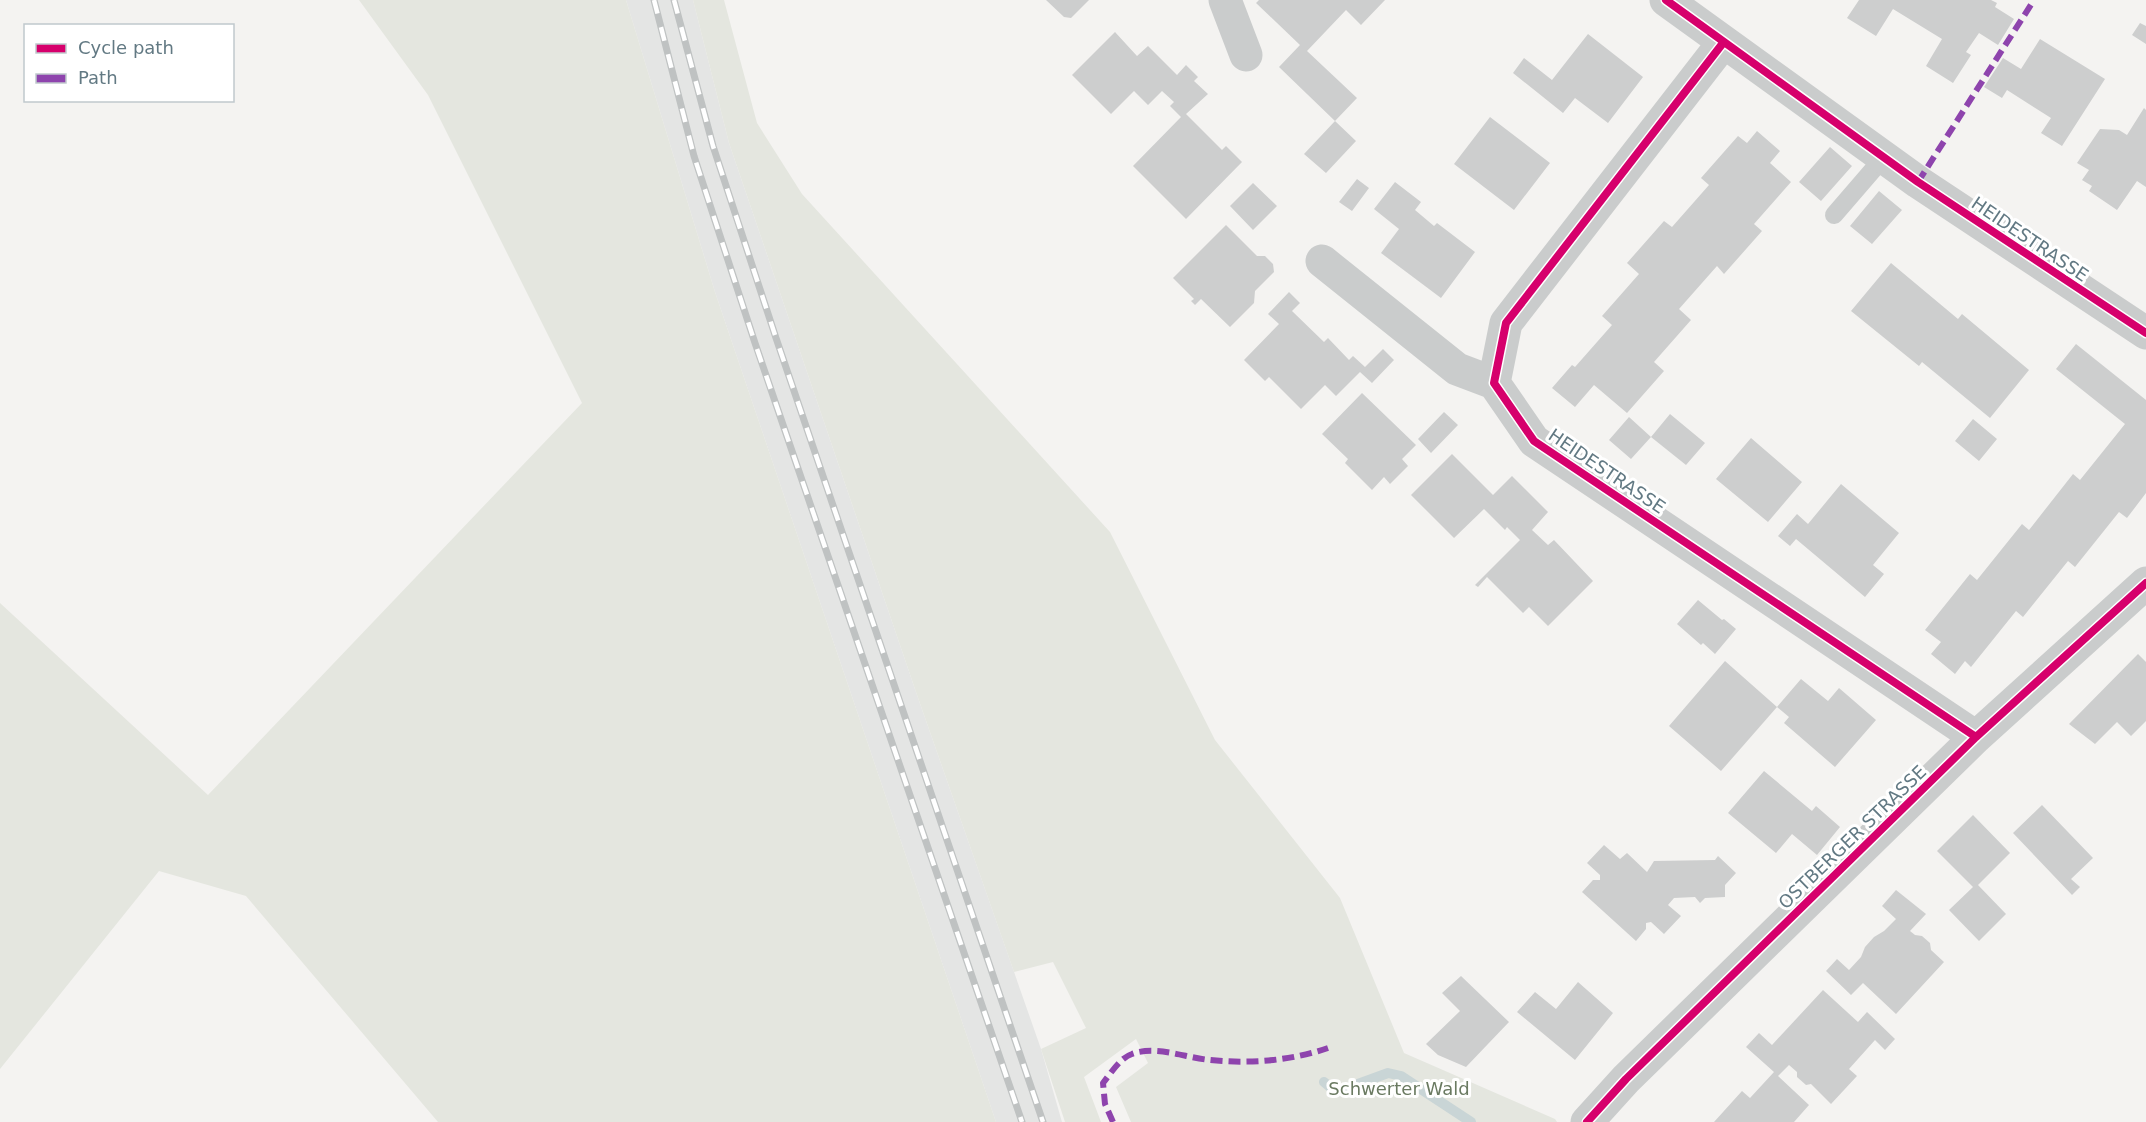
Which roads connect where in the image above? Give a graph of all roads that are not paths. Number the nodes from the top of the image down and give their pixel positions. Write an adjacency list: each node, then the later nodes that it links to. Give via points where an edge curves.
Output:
1 (1225, 0): 4 (street)
2 (1666, 0): 3 (street, HEIDESTRASSE)
3 (1723, 43): 5 (street, HEIDESTRASSE); 9 (street, via 1506,323)
4 (1246, 55)
5 (1884, 158): 6 (lane); 8 (street, HEIDESTRASSE)
6 (1834, 215)
7 (1322, 261): 9 (street, via 1457,369)
8 (2146, 333)
9 (1494, 383): 11 (street, HEIDESTRASSE, via 1534,441)
10 (2146, 583): 11 (street, OSTBERGER STRASSE)
11 (1976, 737): 12 (street, OSTBERGER STRASSE, via 1626,1078)
12 (1587, 1122)

